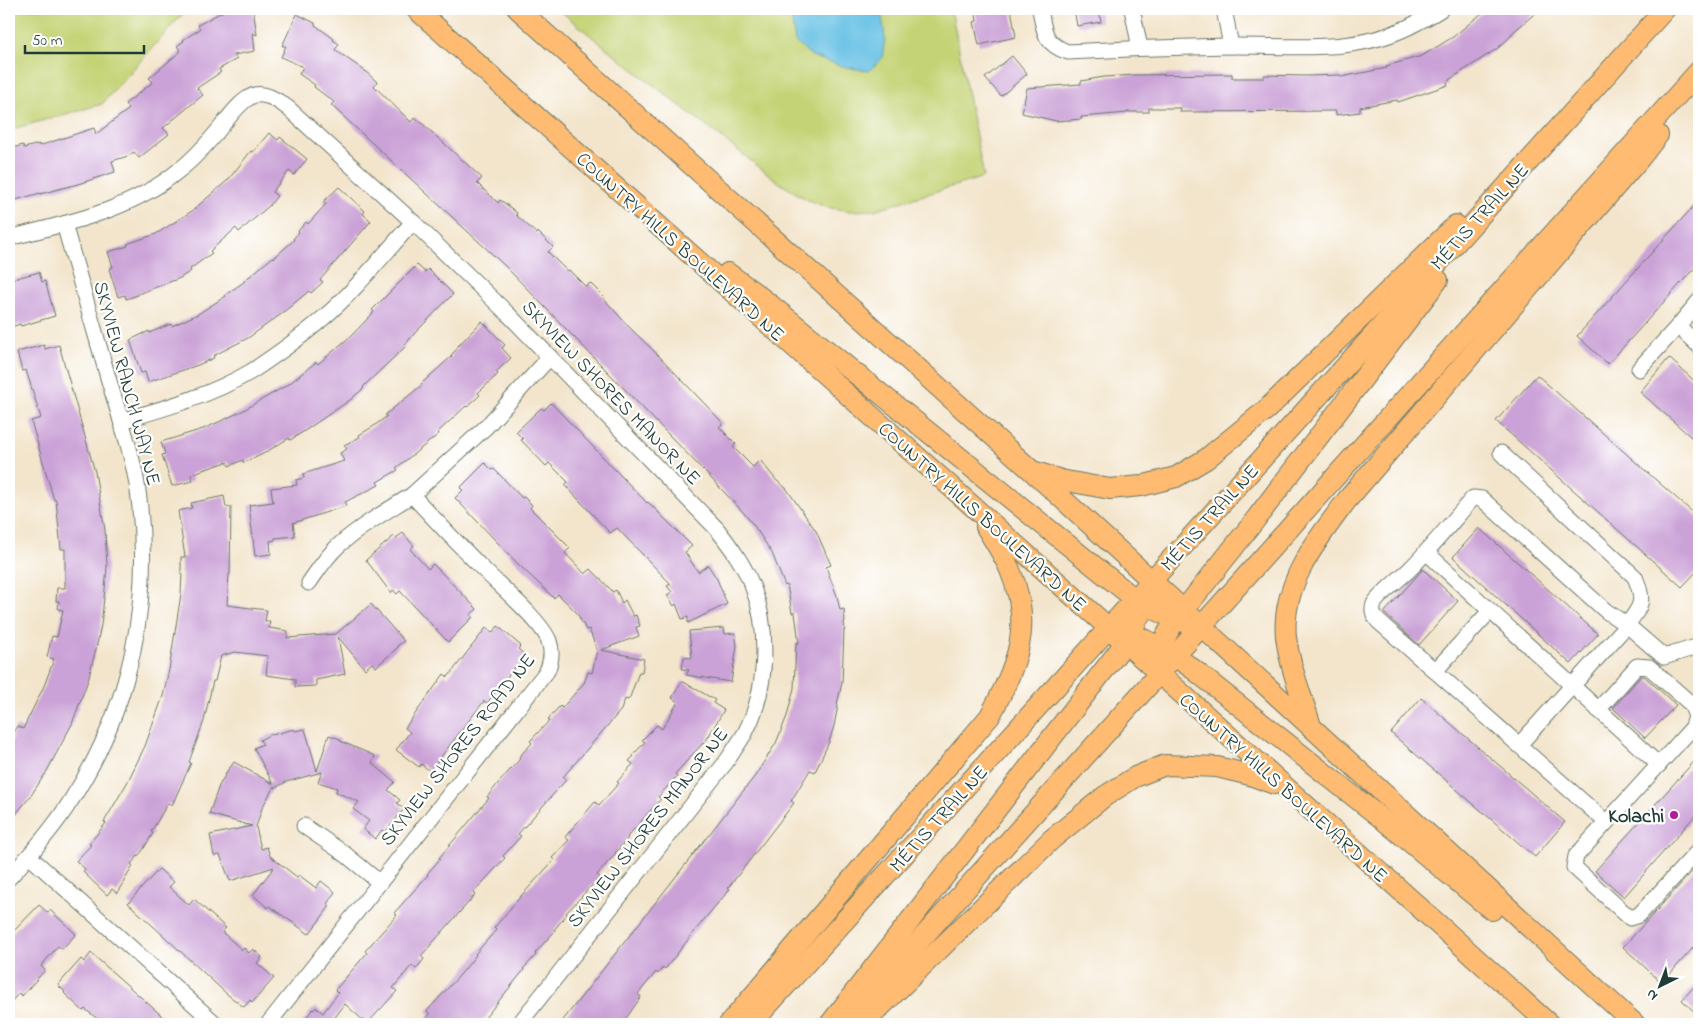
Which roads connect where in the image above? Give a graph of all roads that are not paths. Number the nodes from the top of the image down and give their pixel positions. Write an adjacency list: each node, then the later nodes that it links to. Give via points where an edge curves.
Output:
1 (416, 9): 13 (main road, COUNTRY HILLS BOULEVARD NE)
2 (518, 9): 24 (main road)
3 (1040, 9): 9 (street, via 1046,37 1058,49 1068,52)
4 (1132, 9): 9 (street)
5 (1224, 9): 8 (street)
6 (1441, 9): 8 (street, via 1404,30 1373,41 1311,48)
7 (1665, 9): 12 (main road, MÉTIS TRAIL NE)
8 (1231, 46): 9 (street)
9 (1140, 48)
10 (1699, 71): 34 (main road)
11 (1699, 78): 43 (main road, via 1640,158 1347,500 1301,568 1288,599 1286,636)
12 (1562, 123): 24 (main road, via 1266,410 1206,459 1176,477 1141,486 1110,489 1061,480); 28 (main road, MÉTIS TRAIL NE); 32 (main road)
13 (624, 195): 26 (main road, COUNTRY HILLS BOULEVARD NE); 30 (main road, via 767,302)
14 (412, 222): 15 (street, SKYVIEW SHORES MANOR NE, via 288,108 275,98 262,95 251,96 241,103 209,142 178,172 140,197); 20 (street, SKYVIEW SHORES MANOR NE); 22 (street, via 356,286 284,349 220,387)
15 (64, 224): 16 (street, SKYVIEW SHORES MANOR NE); 22 (street, SKYVIEW RANCH WAY NE)
16 (9, 238)
17 (1699, 301): 18 (street)
18 (1678, 326): 19 (street); 21 (street)
19 (1699, 346)
20 (550, 357): 25 (street, via 486,427); 57 (street, SKYVIEW SHORES MANOR NE, via 717,529 733,550 753,587 763,619 764,661 758,698 746,732 726,762)
21 (1639, 369)
22 (121, 421): 51 (street, SKYVIEW RANCH WAY NE, via 138,489 142,528 143,574 131,660 112,725 91,767 70,802)
23 (1501, 453): 33 (street, via 1635,577 1642,593 1638,610)
24 (1030, 470): 28 (main road)
25 (412, 495): 29 (street, via 338,546); 53 (street, SKYVIEW SHORES ROAD NE, via 542,628 551,652 547,671)
26 (977, 512): 35 (main road, COUNTRY HILLS BOULEVARD NE); 58 (main road, via 1010,569 1022,612 1020,644 1010,678 990,716)
27 (1426, 552): 31 (street); 33 (street, via 1472,498 1482,499 1606,611); 39 (street, via 1377,598 1373,614)
28 (1152, 581): 30 (main road); 32 (main road)
29 (309, 583)
30 (1140, 602): 32 (main road); 35 (main road, MÉTIS TRAIL NE); 36 (main road)
31 (1490, 611): 39 (street); 41 (street)
32 (1180, 615): 34 (main road); 38 (main road, via 1168,632)
33 (1627, 625): 37 (street, via 1664,657); 41 (street)
34 (1201, 626): 38 (main road); 43 (main road)
35 (1109, 629): 36 (main road, COUNTRY HILLS BOULEVARD NE); 59 (main road, MÉTIS TRAIL NE)
36 (1128, 638): 38 (main road); 40 (main road, COUNTRY HILLS BOULEVARD NE); 60 (main road)
37 (1698, 646)
38 (1168, 652): 40 (main road); 54 (main road, via 1381,818 1495,912)
39 (1435, 671): 45 (street)
40 (1159, 674): 47 (main road, COUNTRY HILLS BOULEVARD NE); 61 (main road)
41 (1572, 686): 42 (street); 45 (street)
42 (1598, 710): 44 (street, via 1637,666 1649,667 1691,704 1696,716); 46 (street)
43 (1312, 728): 54 (main road)
44 (1696, 730): 46 (street)
45 (1519, 745): 48 (street)
46 (1659, 765): 48 (street)
47 (1286, 789): 62 (main road, via 1217,767 1165,764 1135,777 1105,796 1052,840); 63 (main road, COUNTRY HILLS BOULEVARD NE)
48 (1606, 822): 50 (street, via 1576,856 1574,867 1630,918 1639,915)
49 (304, 826): 53 (street)
50 (1699, 850)
51 (29, 856): 52 (street, SKYVIEW RANCH WAY NE); 55 (street)
52 (9, 878)
53 (379, 882): 56 (street, SKYVIEW SHORES ROAD NE)
54 (1526, 923): 64 (main road)
55 (216, 1024)
56 (268, 1024)
57 (519, 1024)
58 (729, 1024)
59 (751, 1024)
60 (830, 1024)
61 (845, 1024)
62 (863, 1024)
63 (1548, 1024)
64 (1635, 1024)

